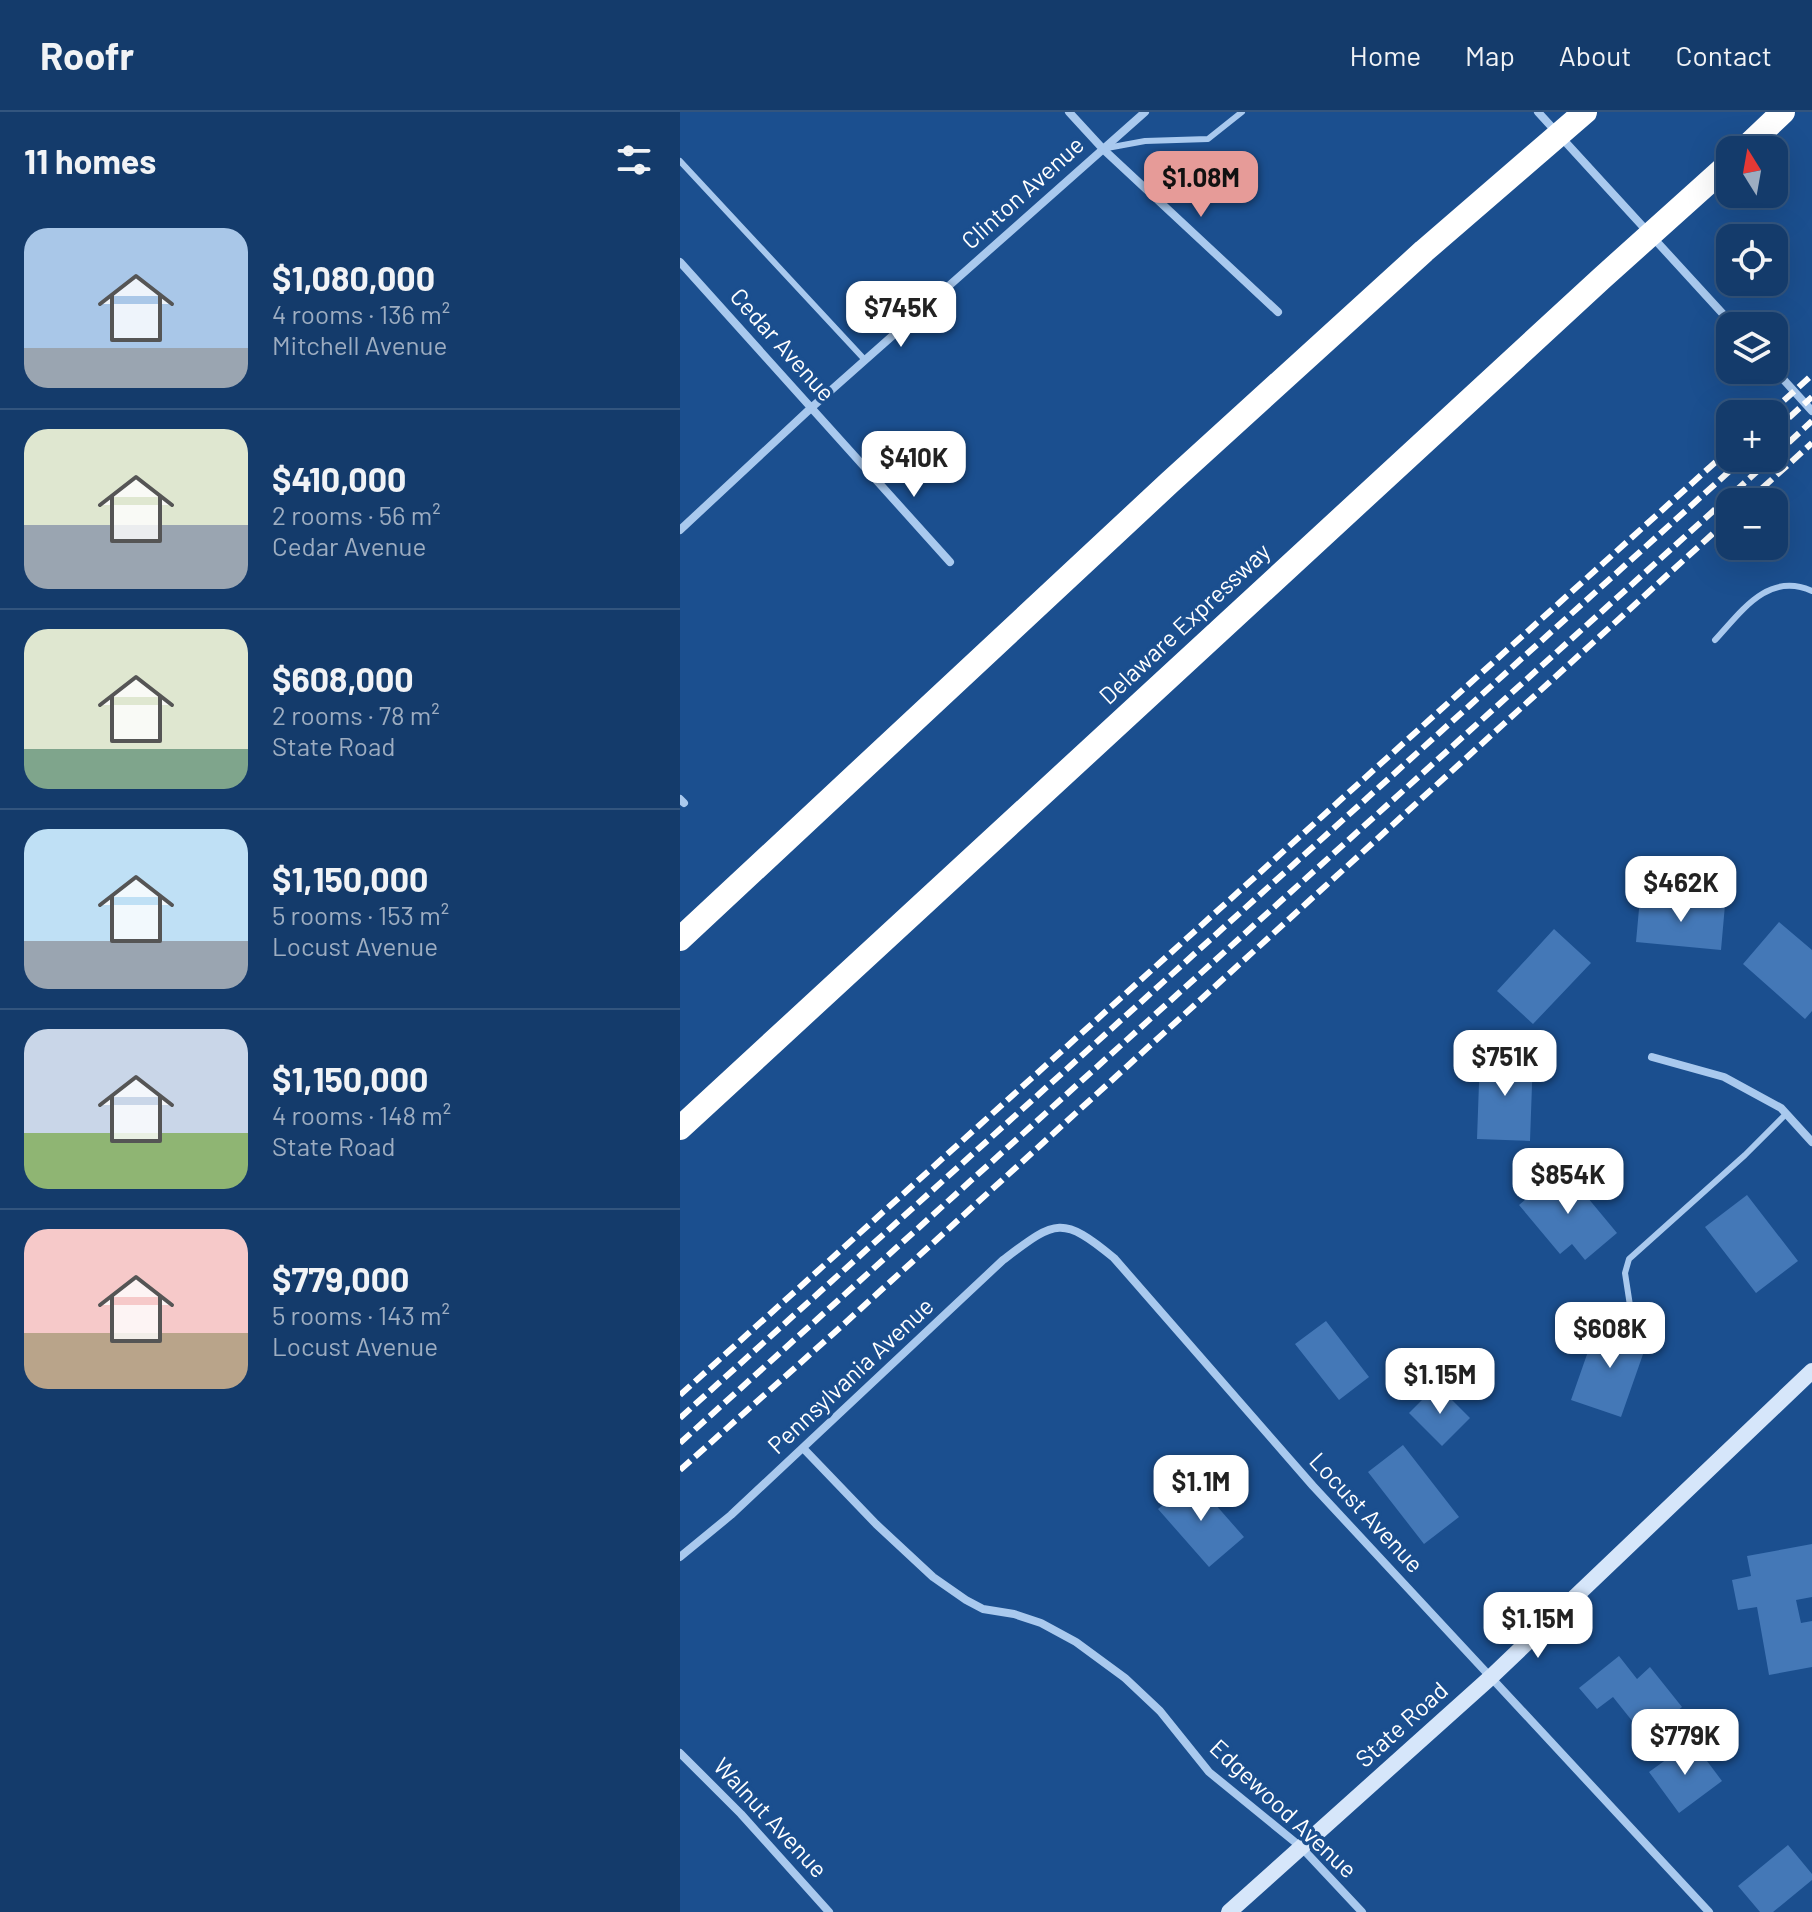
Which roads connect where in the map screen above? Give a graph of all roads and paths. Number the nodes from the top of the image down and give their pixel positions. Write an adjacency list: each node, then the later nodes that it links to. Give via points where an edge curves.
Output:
1 (1069, 112): 8 (street)
2 (1145, 112): 8 (street, Clinton Avenue)
3 (1242, 112): 8 (lane, via 1208,139)
4 (1538, 112): 13 (street)
5 (1585, 112): 22 (highway, via 1181,472)
6 (1783, 112): 7 (highway)
7 (1758, 136)
8 (1103, 149): 12 (street); 14 (street, Clinton Avenue)
9 (680, 161): 14 (lane)
10 (1716, 176): 25 (highway, Delaware Expressway)
11 (680, 262): 16 (street, Cedar Avenue)
12 (1278, 312)
13 (1721, 312)
14 (865, 360): 16 (street, Clinton Avenue)
15 (1788, 384): 17 (street)
16 (811, 408): 18 (street, Clinton Avenue); 19 (street, Cedar Avenue)
17 (1812, 411)
18 (680, 530)
19 (950, 562)
20 (1812, 591): 21 (lane, via 1788,585 1767,589)
21 (1715, 640)
22 (680, 939)
23 (1652, 1057): 24 (street, via 1724,1077)
24 (1786, 1114): 26 (street); 28 (lane, via 1629,1259 1625,1273)
25 (680, 1128)
26 (1812, 1142)
27 (1052, 1227): 30 (street, Pennsylvania Avenue, via 1003,1260); 32 (street, Locust Avenue, via 1074,1229 1114,1258 1313,1486)
28 (1631, 1312)
29 (1812, 1371): 32 (main road, State Road)
30 (803, 1448): 31 (street, Pennsylvania Avenue); 34 (street, Edgewood Avenue, via 876,1524 955,1593 983,1609 1041,1623 1125,1678 1160,1711 1209,1772)
31 (680, 1557)
32 (1491, 1677): 34 (main road, State Road); 38 (street, Locust Avenue)
33 (680, 1753): 35 (street, Walnut Avenue)
34 (1301, 1847): 36 (main road, State Road); 37 (street, Edgewood Avenue)
35 (829, 1912)
36 (1229, 1912)
37 (1362, 1912)
38 (1709, 1912)

